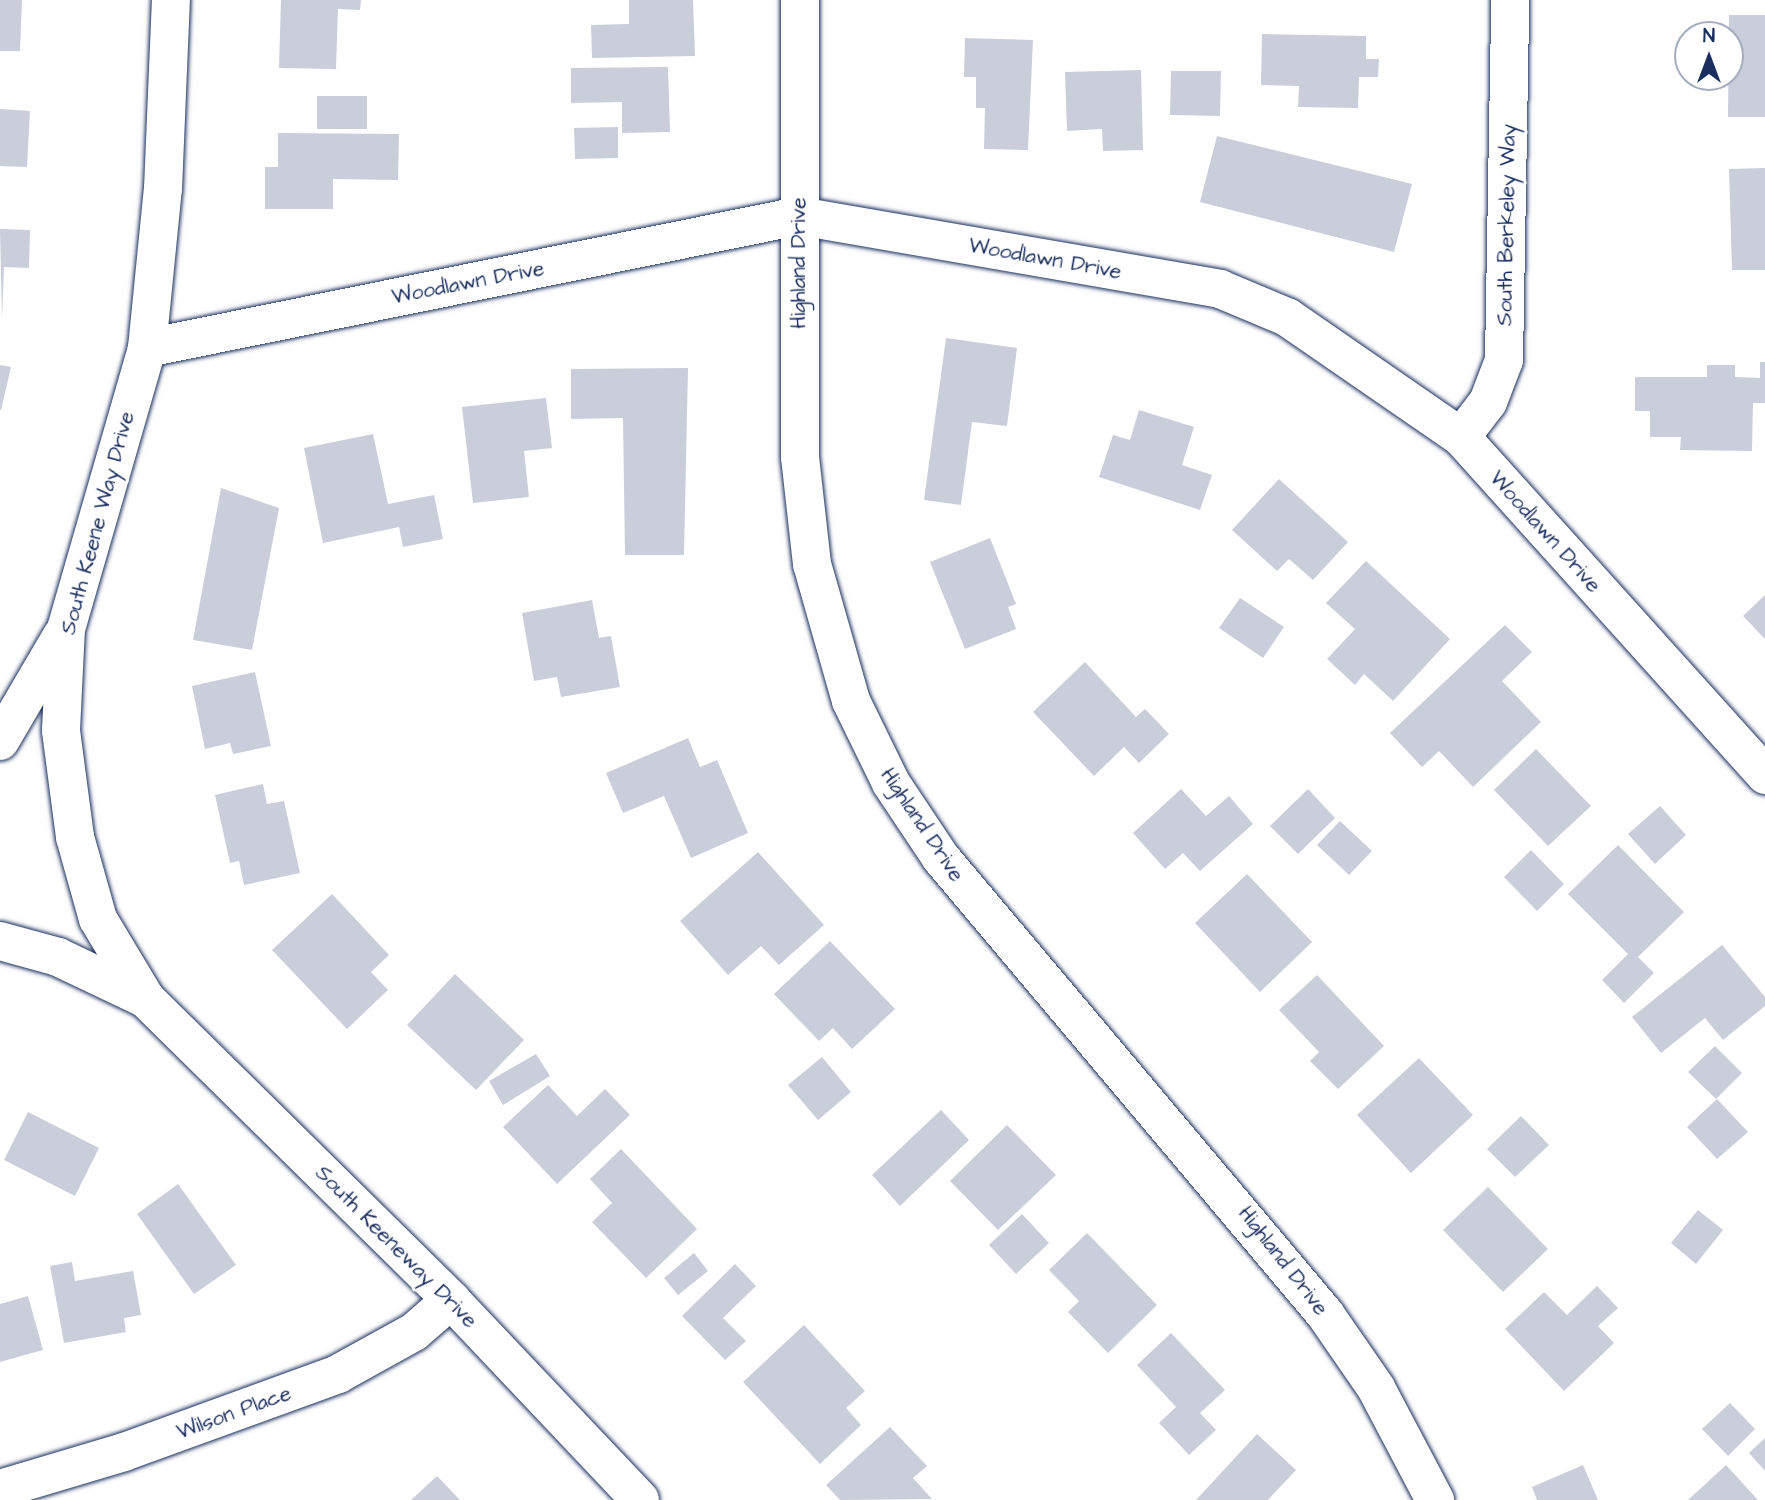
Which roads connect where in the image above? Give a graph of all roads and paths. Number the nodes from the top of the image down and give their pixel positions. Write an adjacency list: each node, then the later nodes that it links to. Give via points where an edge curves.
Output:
1 (171, 0): 5 (street, South Keene Way Drive, via 163,189)
2 (800, 0): 4 (street, Highland Drive)
3 (1510, 0): 6 (street, South Berkeley Way, via 1504,360 1488,402)
4 (799, 216): 5 (street, Woodlawn Drive); 6 (street, Woodlawn Drive, via 1220,289 1287,317); 15 (street, Highland Drive, via 805,520 827,634 867,740 913,819 982,910 1325,1314 1381,1398)
5 (147, 348): 7 (street, South Keene Way Drive)
6 (1461, 437): 9 (street, Woodlawn Drive)
7 (66, 629): 8 (street); 11 (street, South Keene Way Drive, via 61,730 75,837 99,919)
8 (0, 741)
9 (1765, 775)
10 (0, 941): 11 (street, via 58,957)
11 (146, 999): 12 (street, South Keeneway Drive)
12 (451, 1300): 13 (street, Wilson Place, via 414,1332 338,1374 124,1452); 14 (street, South Keeneway Drive)
13 (0, 1489)
14 (640, 1500)
15 (1435, 1500)

